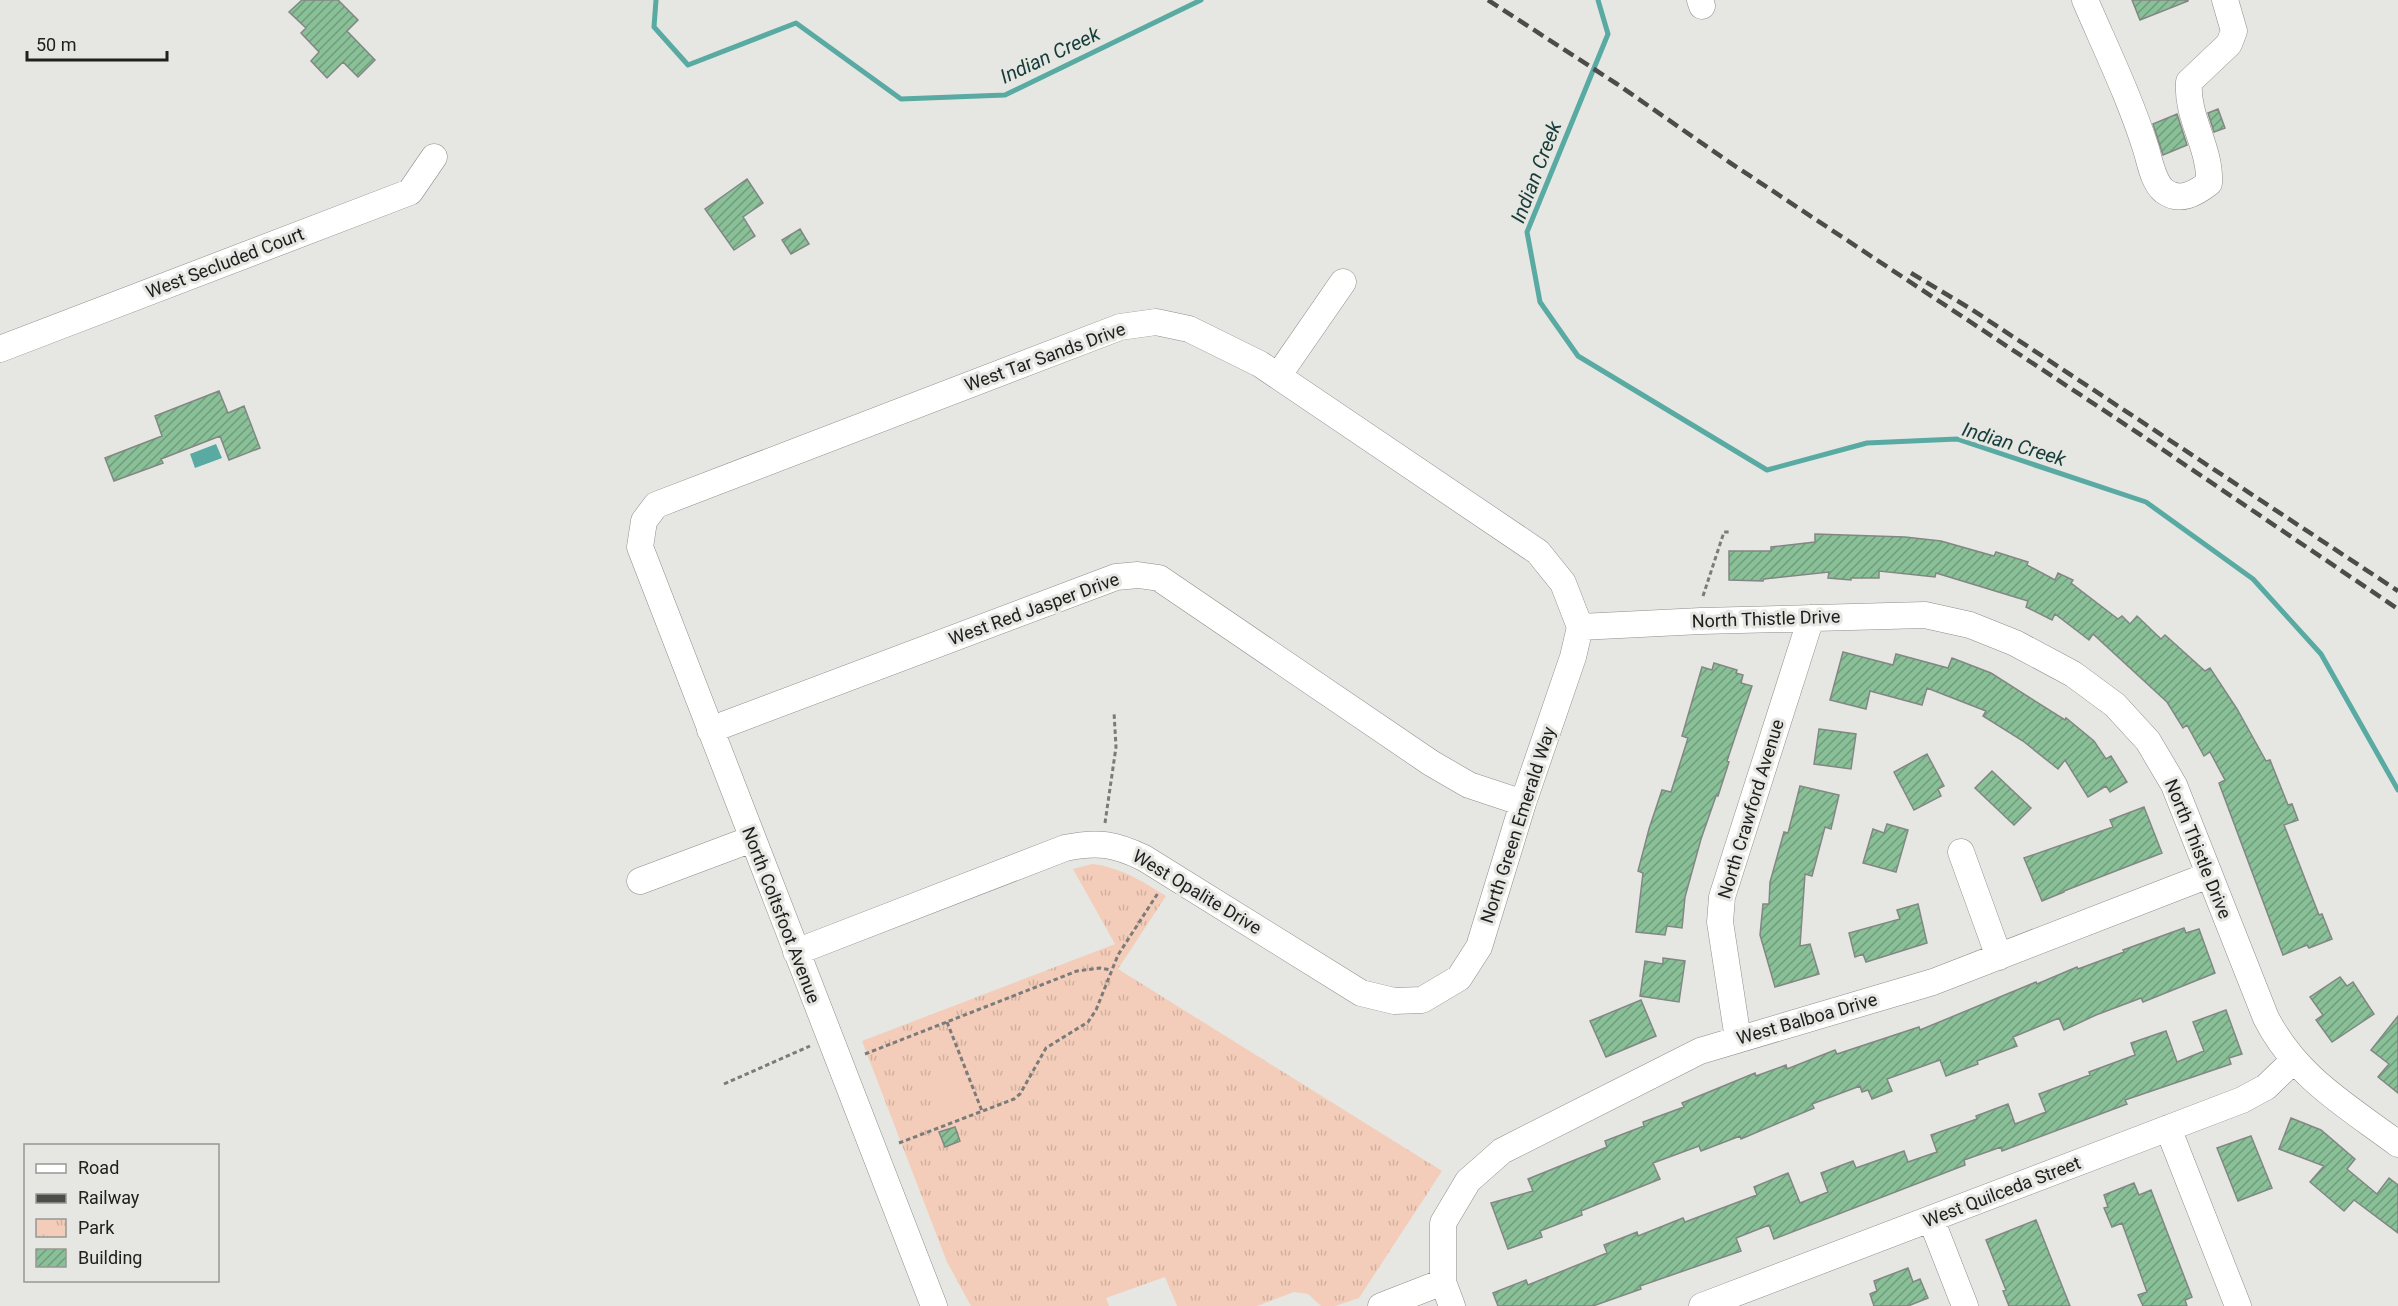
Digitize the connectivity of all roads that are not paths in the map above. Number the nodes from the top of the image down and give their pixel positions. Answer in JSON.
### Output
{"nodes":[{"id":1,"x":2085,"y":0,"type":"edge"},
{"id":2,"x":2225,"y":0,"type":"edge"},
{"id":3,"x":434,"y":157,"type":"dead end"},
{"id":4,"x":1342,"y":282,"type":"dead end"},
{"id":5,"x":0,"y":349,"type":"edge"},
{"id":6,"x":1278,"y":376,"type":"junction"},
{"id":7,"x":644,"y":521,"type":"joint"},
{"id":8,"x":1811,"y":618,"type":"junction"},
{"id":9,"x":1580,"y":627,"type":"junction"},
{"id":10,"x":710,"y":730,"type":"junction"},
{"id":11,"x":1523,"y":803,"type":"junction"},
{"id":12,"x":752,"y":838,"type":"junction"},
{"id":13,"x":1961,"y":852,"type":"dead end"},
{"id":14,"x":2209,"y":876,"type":"junction"},
{"id":15,"x":640,"y":881,"type":"dead end"},
{"id":16,"x":795,"y":952,"type":"junction"},
{"id":17,"x":1999,"y":957,"type":"junction"},
{"id":18,"x":1422,"y":1000,"type":"joint"},
{"id":19,"x":1738,"y":1039,"type":"junction"},
{"id":20,"x":2294,"y":1061,"type":"junction"},
{"id":21,"x":2168,"y":1128,"type":"junction"},
{"id":22,"x":2398,"y":1144,"type":"edge"},
{"id":23,"x":1931,"y":1219,"type":"junction"},
{"id":24,"x":1443,"y":1282,"type":"junction"},
{"id":25,"x":930,"y":1305,"type":"edge"},
{"id":26,"x":1381,"y":1306,"type":"edge"},
{"id":27,"x":1452,"y":1306,"type":"edge"},
{"id":28,"x":1704,"y":1306,"type":"edge"},
{"id":29,"x":1965,"y":1306,"type":"edge"},
{"id":30,"x":2238,"y":1306,"type":"edge"}],
"edges":[{"from":1,"to":2,"type":"street"},
{"from":3,"to":5,"type":"street","name":"West Secluded Court"},
{"from":4,"to":6,"type":"street"},
{"from":6,"to":7,"type":"street","name":"West Tar Sands Drive"},
{"from":6,"to":9,"type":"street","name":"West Tar Sands Drive"},
{"from":7,"to":10,"type":"street","name":"North Coltsfoot Avenue"},
{"from":8,"to":9,"type":"street","name":"North Thistle Drive"},
{"from":8,"to":14,"type":"street","name":"North Thistle Drive"},
{"from":8,"to":19,"type":"street","name":"North Crawford Avenue"},
{"from":9,"to":11,"type":"street","name":"North Green Emerald Way"},
{"from":10,"to":11,"type":"street","name":"West Red Jasper Drive"},
{"from":10,"to":12,"type":"street","name":"North Coltsfoot Avenue"},
{"from":11,"to":18,"type":"street","name":"North Green Emerald Way"},
{"from":12,"to":15,"type":"street"},
{"from":12,"to":16,"type":"street","name":"North Coltsfoot Avenue"},
{"from":13,"to":17,"type":"street"},
{"from":14,"to":17,"type":"street","name":"West Balboa Drive"},
{"from":14,"to":20,"type":"street","name":"North Thistle Drive"},
{"from":16,"to":18,"type":"street","name":"West Opalite Drive"},
{"from":16,"to":25,"type":"street","name":"North Coltsfoot Avenue"},
{"from":17,"to":19,"type":"street","name":"West Balboa Drive"},
{"from":19,"to":24,"type":"street","name":"West Balboa Drive"},
{"from":20,"to":21,"type":"street","name":"West Quilceda Street"},
{"from":20,"to":22,"type":"street","name":"North Thistle Drive"},
{"from":21,"to":23,"type":"street","name":"West Quilceda Street"},
{"from":21,"to":30,"type":"street"},
{"from":23,"to":28,"type":"street","name":"West Quilceda Street"},
{"from":23,"to":29,"type":"street"},
{"from":24,"to":26,"type":"street"},
{"from":24,"to":27,"type":"street"}]}
